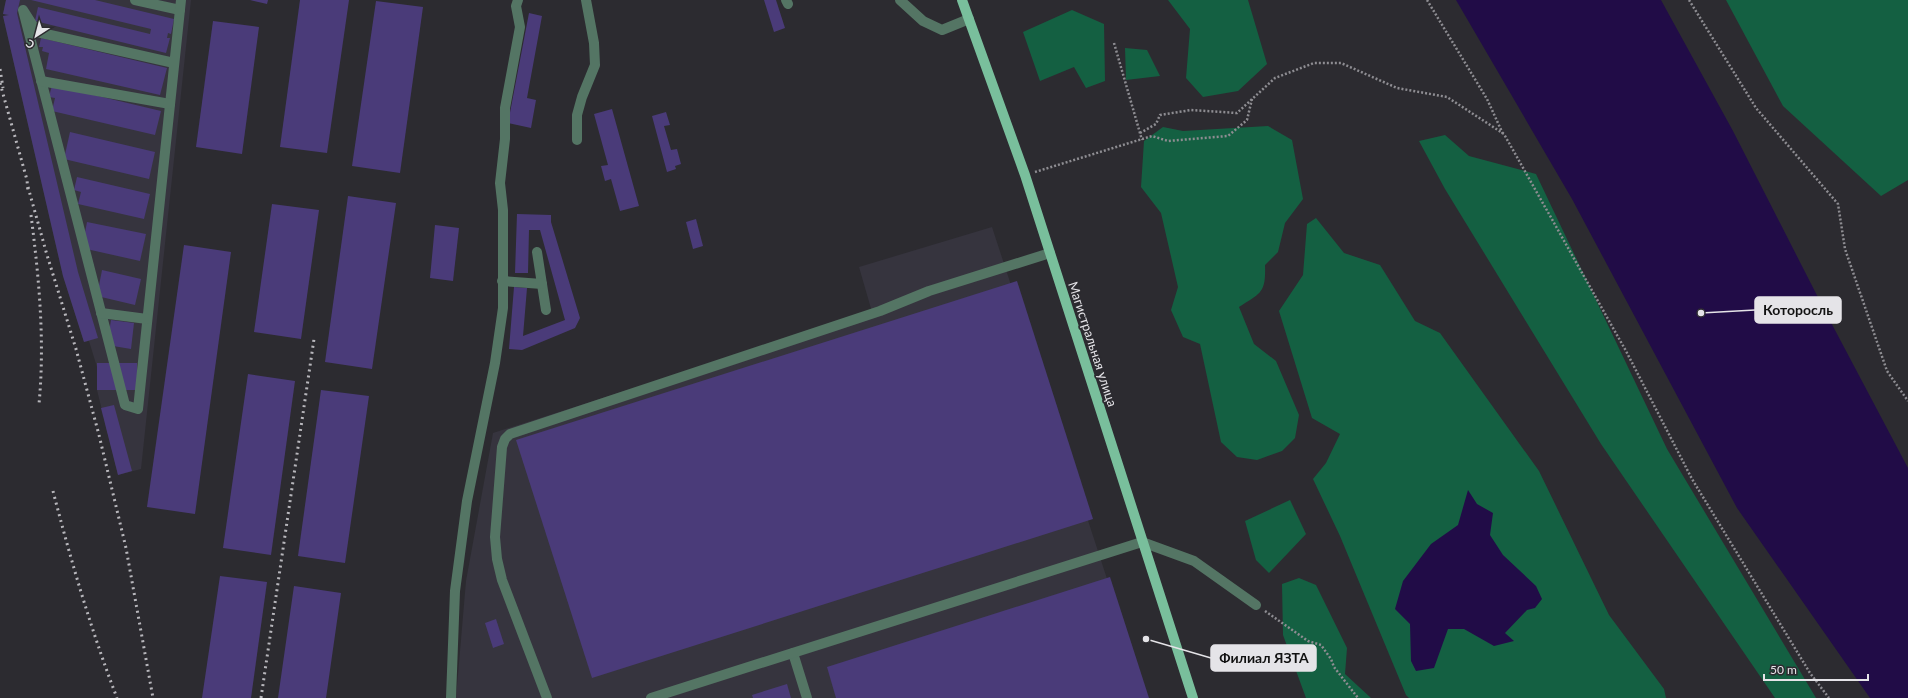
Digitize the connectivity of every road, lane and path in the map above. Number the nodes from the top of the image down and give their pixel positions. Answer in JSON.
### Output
{"nodes":[{"id":1,"x":135,"y":0,"type":"edge"},
{"id":2,"x":518,"y":0,"type":"edge"},
{"id":3,"x":586,"y":0,"type":"edge"},
{"id":4,"x":900,"y":0,"type":"edge"},
{"id":5,"x":962,"y":0,"type":"edge"},
{"id":6,"x":1427,"y":0,"type":"edge"},
{"id":7,"x":1689,"y":0,"type":"edge"},
{"id":8,"x":180,"y":5,"type":"edge"},
{"id":9,"x":969,"y":19,"type":"junction"},
{"id":10,"x":1114,"y":43,"type":"dead end"},
{"id":11,"x":174,"y":63,"type":"junction"},
{"id":12,"x":41,"y":81,"type":"junction"},
{"id":13,"x":1253,"y":99,"type":"junction"},
{"id":14,"x":170,"y":104,"type":"junction"},
{"id":15,"x":1140,"y":133,"type":"junction"},
{"id":16,"x":1504,"y":134,"type":"junction"},
{"id":17,"x":577,"y":140,"type":"dead end"},
{"id":18,"x":1142,"y":140,"type":"junction"},
{"id":19,"x":1025,"y":175,"type":"junction"},
{"id":20,"x":537,"y":252,"type":"dead end"},
{"id":21,"x":1050,"y":253,"type":"junction"},
{"id":22,"x":502,"y":281,"type":"junction"},
{"id":23,"x":542,"y":284,"type":"junction"},
{"id":24,"x":546,"y":310,"type":"dead end"},
{"id":25,"x":101,"y":313,"type":"junction"},
{"id":26,"x":147,"y":319,"type":"junction"},
{"id":27,"x":1908,"y":402,"type":"edge"},
{"id":28,"x":1142,"y":542,"type":"junction"},
{"id":29,"x":1256,"y":605,"type":"joint"},
{"id":30,"x":793,"y":653,"type":"junction"},
{"id":31,"x":451,"y":698,"type":"edge"},
{"id":32,"x":547,"y":698,"type":"edge"},
{"id":33,"x":651,"y":698,"type":"edge"},
{"id":34,"x":807,"y":698,"type":"edge"},
{"id":35,"x":1193,"y":698,"type":"edge"},
{"id":36,"x":1358,"y":698,"type":"edge"},
{"id":37,"x":1829,"y":698,"type":"edge"}],
"edges":[{"from":1,"to":8,"type":"lane"},
{"from":2,"to":22,"type":"lane"},
{"from":3,"to":17,"type":"lane"},
{"from":4,"to":9,"type":"lane"},
{"from":5,"to":9,"type":"main road","name":"Магистральная улица"},
{"from":6,"to":16,"type":"path"},
{"from":7,"to":27,"type":"path"},
{"from":8,"to":11,"type":"lane"},
{"from":9,"to":19,"type":"main road","name":"Магистральная улица"},
{"from":10,"to":15,"type":"path"},
{"from":11,"to":12,"type":"lane"},
{"from":11,"to":14,"type":"lane"},
{"from":12,"to":14,"type":"lane"},
{"from":12,"to":25,"type":"lane"},
{"from":13,"to":15,"type":"path"},
{"from":13,"to":16,"type":"path"},
{"from":13,"to":18,"type":"path"},
{"from":14,"to":26,"type":"lane"},
{"from":15,"to":18,"type":"path"},
{"from":16,"to":37,"type":"path"},
{"from":18,"to":19,"type":"path"},
{"from":19,"to":21,"type":"main road","name":"Магистральная улица"},
{"from":20,"to":23,"type":"lane"},
{"from":21,"to":28,"type":"main road","name":"Магистральная улица"},
{"from":21,"to":32,"type":"lane"},
{"from":22,"to":23,"type":"lane"},
{"from":22,"to":31,"type":"lane"},
{"from":23,"to":24,"type":"lane"},
{"from":25,"to":26,"type":"lane"},
{"from":25,"to":26,"type":"lane"},
{"from":28,"to":29,"type":"lane"},
{"from":28,"to":30,"type":"lane"},
{"from":28,"to":35,"type":"main road","name":"Магистральная улица"},
{"from":29,"to":36,"type":"path"},
{"from":30,"to":33,"type":"lane"},
{"from":30,"to":34,"type":"lane"}]}
